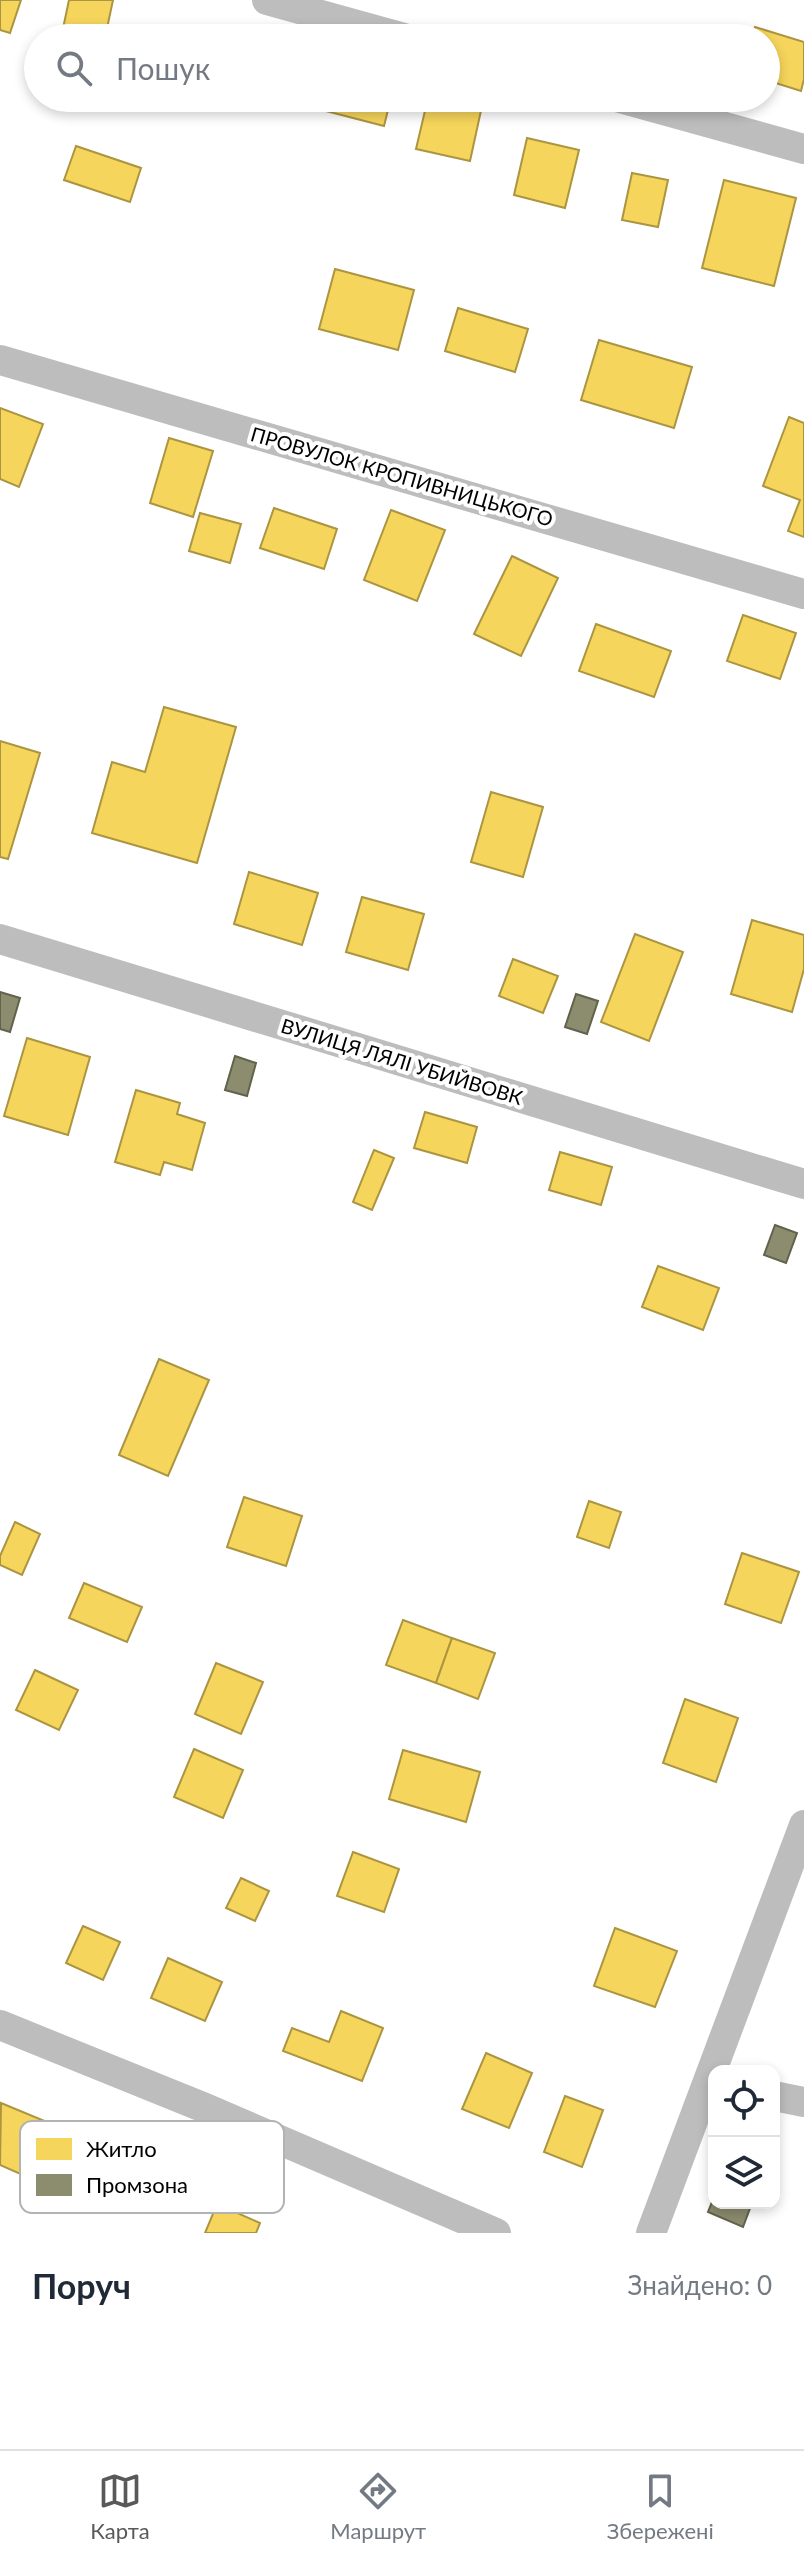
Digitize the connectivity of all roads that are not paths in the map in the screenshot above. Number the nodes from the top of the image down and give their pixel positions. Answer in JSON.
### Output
{"nodes":[{"id":1,"x":267,"y":0,"type":"edge"},
{"id":2,"x":354,"y":24,"type":"edge"},
{"id":3,"x":671,"y":112,"type":"edge"},
{"id":4,"x":804,"y":149,"type":"edge"},
{"id":5,"x":0,"y":360,"type":"edge"},
{"id":6,"x":804,"y":594,"type":"edge"},
{"id":7,"x":0,"y":939,"type":"edge"},
{"id":8,"x":804,"y":1184,"type":"edge"},
{"id":9,"x":804,"y":1825,"type":"edge"},
{"id":10,"x":0,"y":2025,"type":"edge"},
{"id":11,"x":717,"y":2065,"type":"edge"},
{"id":12,"x":708,"y":2088,"type":"edge"},
{"id":13,"x":780,"y":2097,"type":"edge"},
{"id":14,"x":804,"y":2102,"type":"edge"},
{"id":15,"x":235,"y":2121,"type":"edge"},
{"id":16,"x":284,"y":2142,"type":"edge"},
{"id":17,"x":496,"y":2233,"type":"edge"},
{"id":18,"x":651,"y":2233,"type":"edge"}],
"edges":[{"from":1,"to":2,"type":"street"},
{"from":3,"to":4,"type":"street"},
{"from":5,"to":6,"type":"street","name":"ПРОВУЛОК КРОПИВНИЦЬКОГО"},
{"from":7,"to":8,"type":"street","name":"ВУЛИЦЯ ЛЯЛІ УБИЙВОВК"},
{"from":9,"to":11,"type":"street"},
{"from":10,"to":15,"type":"street"},
{"from":12,"to":18,"type":"street"},
{"from":13,"to":14,"type":"street"},
{"from":16,"to":17,"type":"street"}]}
